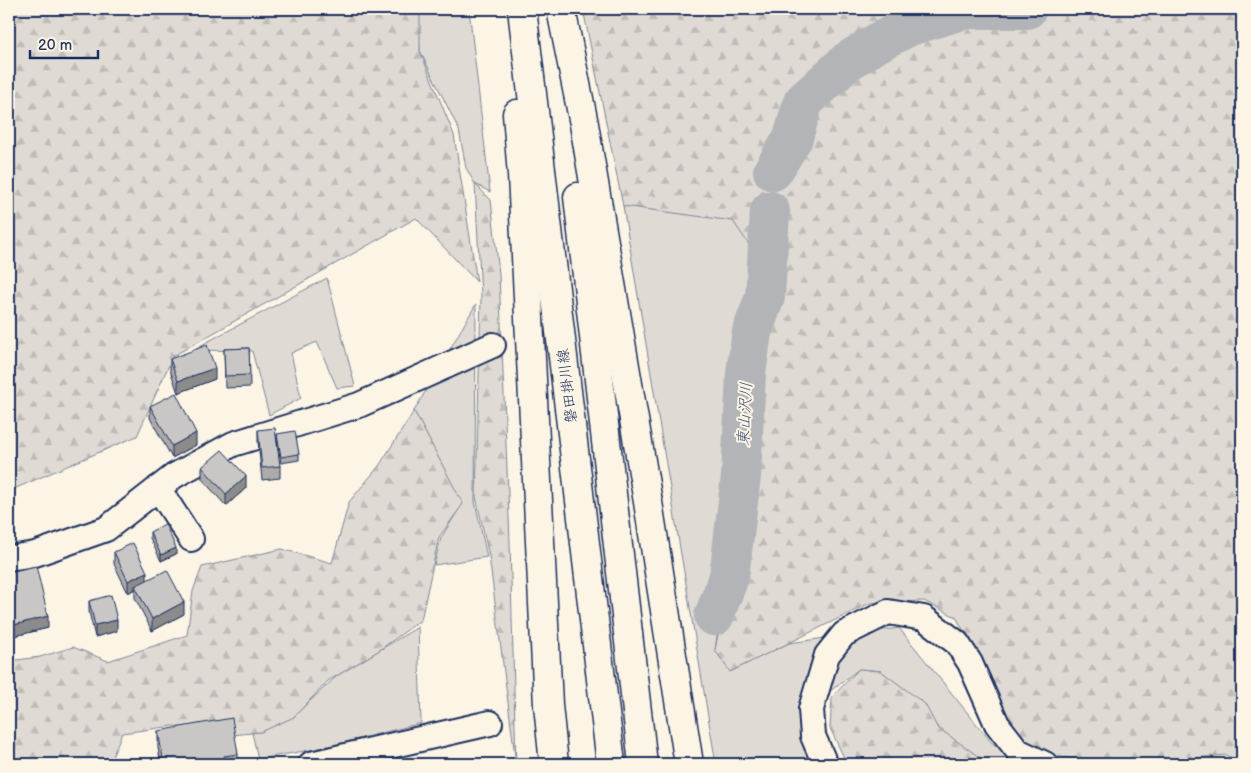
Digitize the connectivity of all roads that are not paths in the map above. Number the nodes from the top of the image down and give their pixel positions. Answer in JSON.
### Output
{"nodes":[{"id":1,"x":507,"y":9,"type":"edge"},
{"id":2,"x":522,"y":9,"type":"edge"},
{"id":3,"x":559,"y":9,"type":"edge"},
{"id":4,"x":493,"y":345,"type":"dead end"},
{"id":5,"x":158,"y":488,"type":"junction"},
{"id":6,"x":191,"y":539,"type":"dead end"},
{"id":7,"x":9,"y":558,"type":"edge"},
{"id":8,"x":490,"y":723,"type":"dead end"},
{"id":9,"x":311,"y":764,"type":"edge"},
{"id":10,"x":554,"y":764,"type":"edge"},
{"id":11,"x":611,"y":764,"type":"edge"},
{"id":12,"x":643,"y":764,"type":"edge"},
{"id":13,"x":689,"y":764,"type":"edge"},
{"id":14,"x":825,"y":764,"type":"edge"},
{"id":15,"x":1045,"y":764,"type":"edge"}],
"edges":[{"from":1,"to":10,"type":"main road"},
{"from":2,"to":11,"type":"main road","name":"磐田掛川線"},
{"from":3,"to":12,"type":"main road"},
{"from":3,"to":13,"type":"main road"},
{"from":4,"to":5,"type":"street"},
{"from":5,"to":6,"type":"street"},
{"from":5,"to":7,"type":"street"},
{"from":8,"to":9,"type":"street"},
{"from":14,"to":15,"type":"street"}]}
